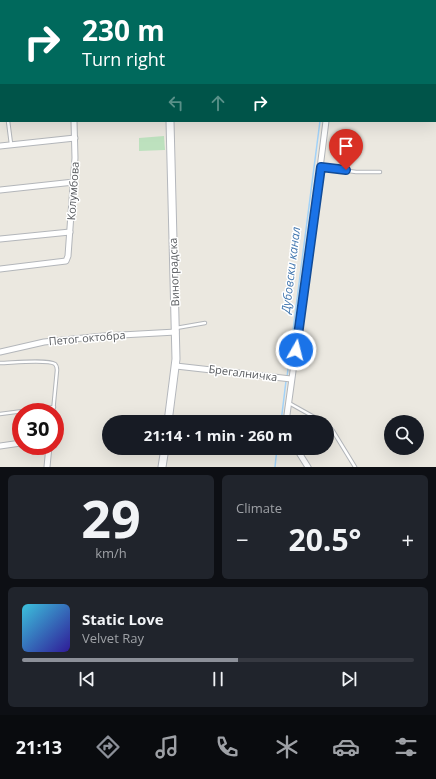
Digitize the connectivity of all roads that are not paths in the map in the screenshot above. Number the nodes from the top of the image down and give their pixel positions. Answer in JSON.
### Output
{"nodes":[{"id":1,"x":8,"y":122,"type":"edge"},
{"id":2,"x":74,"y":122,"type":"edge"},
{"id":3,"x":170,"y":122,"type":"edge"},
{"id":4,"x":326,"y":122,"type":"edge"},
{"id":5,"x":75,"y":138,"type":"junction"},
{"id":6,"x":11,"y":144,"type":"junction"},
{"id":7,"x":0,"y":146,"type":"edge"},
{"id":8,"x":321,"y":167,"type":"junction"},
{"id":9,"x":380,"y":172,"type":"dead end"},
{"id":10,"x":74,"y":182,"type":"junction"},
{"id":11,"x":0,"y":190,"type":"edge"},
{"id":12,"x":70,"y":232,"type":"junction"},
{"id":13,"x":0,"y":239,"type":"edge"},
{"id":14,"x":0,"y":269,"type":"edge"},
{"id":15,"x":205,"y":323,"type":"dead end"},
{"id":16,"x":176,"y":330,"type":"junction"},
{"id":17,"x":0,"y":352,"type":"edge"},
{"id":18,"x":0,"y":363,"type":"edge"},
{"id":19,"x":176,"y":366,"type":"junction"},
{"id":20,"x":290,"y":378,"type":"junction"},
{"id":21,"x":54,"y":403,"type":"edge"},
{"id":22,"x":288,"y":403,"type":"junction"},
{"id":23,"x":12,"y":412,"type":"edge"},
{"id":24,"x":0,"y":414,"type":"edge"},
{"id":25,"x":169,"y":415,"type":"edge"},
{"id":26,"x":287,"y":415,"type":"edge"},
{"id":27,"x":310,"y":415,"type":"edge"},
{"id":28,"x":334,"y":433,"type":"edge"},
{"id":29,"x":12,"y":444,"type":"edge"},
{"id":30,"x":0,"y":446,"type":"edge"},
{"id":31,"x":48,"y":455,"type":"edge"},
{"id":32,"x":164,"y":455,"type":"edge"},
{"id":33,"x":300,"y":455,"type":"edge"},
{"id":34,"x":47,"y":467,"type":"edge"},
{"id":35,"x":162,"y":467,"type":"edge"},
{"id":36,"x":308,"y":467,"type":"edge"},
{"id":37,"x":355,"y":467,"type":"edge"}],
"edges":[{"from":1,"to":6,"type":"lane"},
{"from":2,"to":5,"type":"street","name":"Колумбова"},
{"from":3,"to":16,"type":"street","name":"Виноградска"},
{"from":4,"to":8,"type":"street"},
{"from":5,"to":6,"type":"street"},
{"from":5,"to":10,"type":"street","name":"Колумбова"},
{"from":6,"to":7,"type":"street"},
{"from":8,"to":9,"type":"lane"},
{"from":8,"to":20,"type":"street"},
{"from":10,"to":11,"type":"street"},
{"from":10,"to":12,"type":"street","name":"Колумбова"},
{"from":12,"to":13,"type":"street"},
{"from":12,"to":14,"type":"street","name":"Колумбова"},
{"from":15,"to":16,"type":"lane"},
{"from":16,"to":17,"type":"street","name":"Петог октобра"},
{"from":16,"to":19,"type":"street","name":"Виноградска"},
{"from":18,"to":21,"type":"lane"},
{"from":19,"to":20,"type":"street","name":"Брегалничка"},
{"from":19,"to":25,"type":"street","name":"Виноградска"},
{"from":20,"to":22,"type":"street","name":"Брегалничка"},
{"from":22,"to":26,"type":"street","name":"Брегалничка"},
{"from":22,"to":27,"type":"lane"},
{"from":23,"to":24,"type":"lane"},
{"from":28,"to":37,"type":"lane"},
{"from":29,"to":30,"type":"street"},
{"from":31,"to":34,"type":"street"},
{"from":32,"to":35,"type":"street"},
{"from":33,"to":36,"type":"street"}]}
